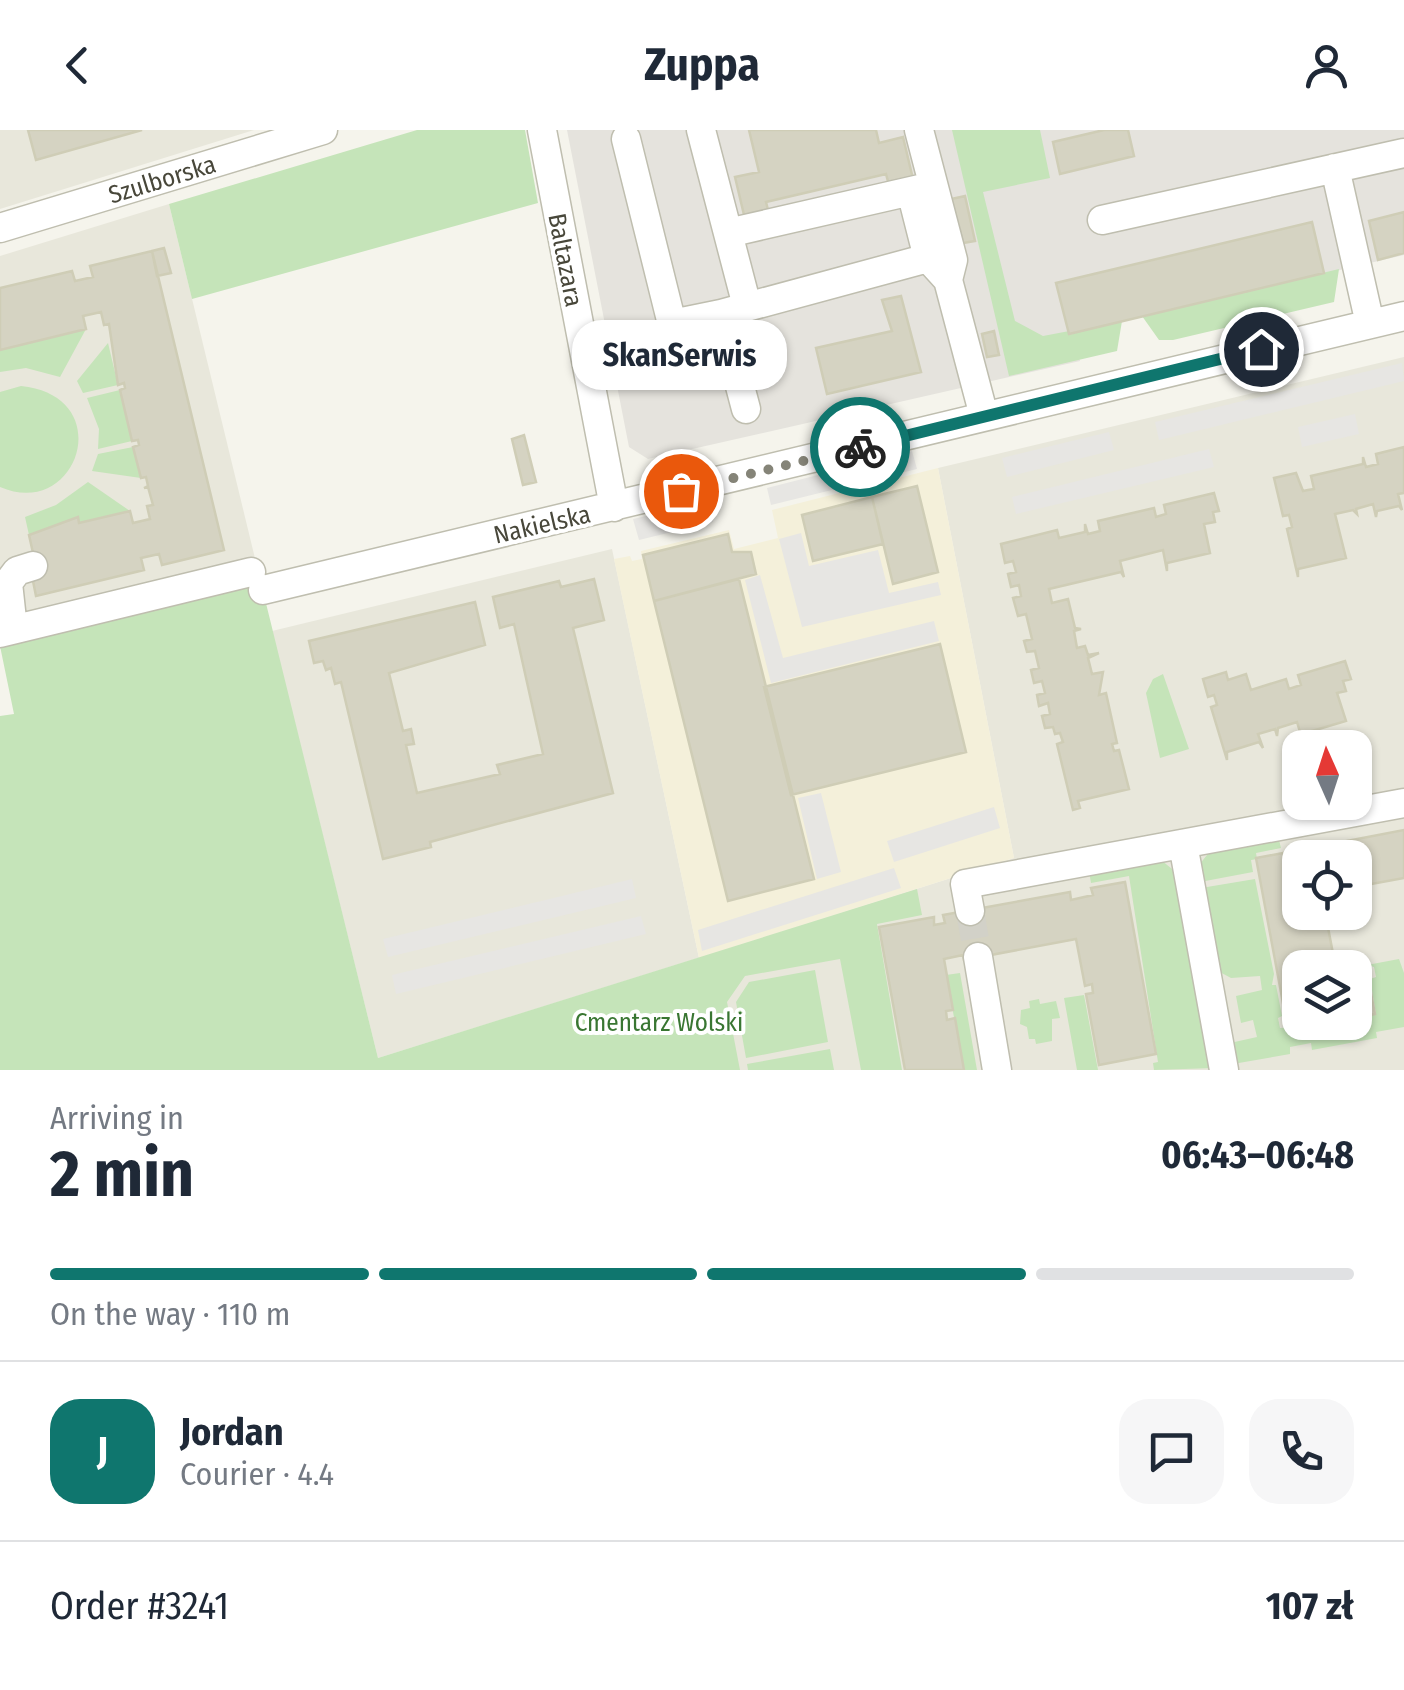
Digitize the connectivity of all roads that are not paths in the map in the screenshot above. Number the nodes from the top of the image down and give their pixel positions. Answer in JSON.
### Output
{"nodes":[{"id":1,"x":324,"y":130,"type":"edge"},
{"id":2,"x":542,"y":130,"type":"edge"},
{"id":3,"x":700,"y":130,"type":"edge"},
{"id":4,"x":919,"y":130,"type":"edge"},
{"id":5,"x":626,"y":139,"type":"dead end"},
{"id":6,"x":1404,"y":153,"type":"edge"},
{"id":7,"x":1336,"y":168,"type":"junction"},
{"id":8,"x":922,"y":188,"type":"junction"},
{"id":9,"x":1102,"y":220,"type":"dead end"},
{"id":10,"x":0,"y":228,"type":"edge"},
{"id":11,"x":728,"y":232,"type":"junction"},
{"id":12,"x":928,"y":258,"type":"junction"},
{"id":13,"x":948,"y":280,"type":"junction"},
{"id":14,"x":734,"y":310,"type":"junction"},
{"id":15,"x":1404,"y":316,"type":"edge"},
{"id":16,"x":1370,"y":324,"type":"junction"},
{"id":17,"x":746,"y":409,"type":"dead end"},
{"id":18,"x":984,"y":416,"type":"junction"},
{"id":19,"x":614,"y":507,"type":"junction"},
{"id":20,"x":33,"y":566,"type":"dead end"},
{"id":21,"x":6,"y":631,"type":"edge"},
{"id":22,"x":1404,"y":803,"type":"edge"},
{"id":23,"x":1183,"y":844,"type":"junction"},
{"id":24,"x":970,"y":911,"type":"tunnel mouth"},
{"id":25,"x":978,"y":957,"type":"tunnel mouth"},
{"id":26,"x":997,"y":1070,"type":"edge"},
{"id":27,"x":1224,"y":1070,"type":"edge"}],
"edges":[{"from":1,"to":10,"type":"street","name":"Szulborska"},
{"from":2,"to":19,"type":"street","name":"Baltazara"},
{"from":3,"to":11,"type":"street"},
{"from":4,"to":8,"type":"street"},
{"from":5,"to":14,"type":"street"},
{"from":6,"to":7,"type":"street"},
{"from":7,"to":9,"type":"street"},
{"from":7,"to":16,"type":"street"},
{"from":8,"to":11,"type":"street"},
{"from":8,"to":12,"type":"street"},
{"from":8,"to":13,"type":"street"},
{"from":11,"to":14,"type":"street"},
{"from":12,"to":13,"type":"street"},
{"from":12,"to":14,"type":"street"},
{"from":13,"to":18,"type":"street"},
{"from":14,"to":17,"type":"street"},
{"from":15,"to":16,"type":"street","name":"Nakielska"},
{"from":16,"to":18,"type":"street","name":"Nakielska"},
{"from":18,"to":19,"type":"street","name":"Nakielska"},
{"from":19,"to":21,"type":"street","name":"Nakielska"},
{"from":20,"to":21,"type":"street"},
{"from":22,"to":23,"type":"street"},
{"from":23,"to":24,"type":"street"},
{"from":23,"to":27,"type":"street"},
{"from":25,"to":26,"type":"street"}]}
